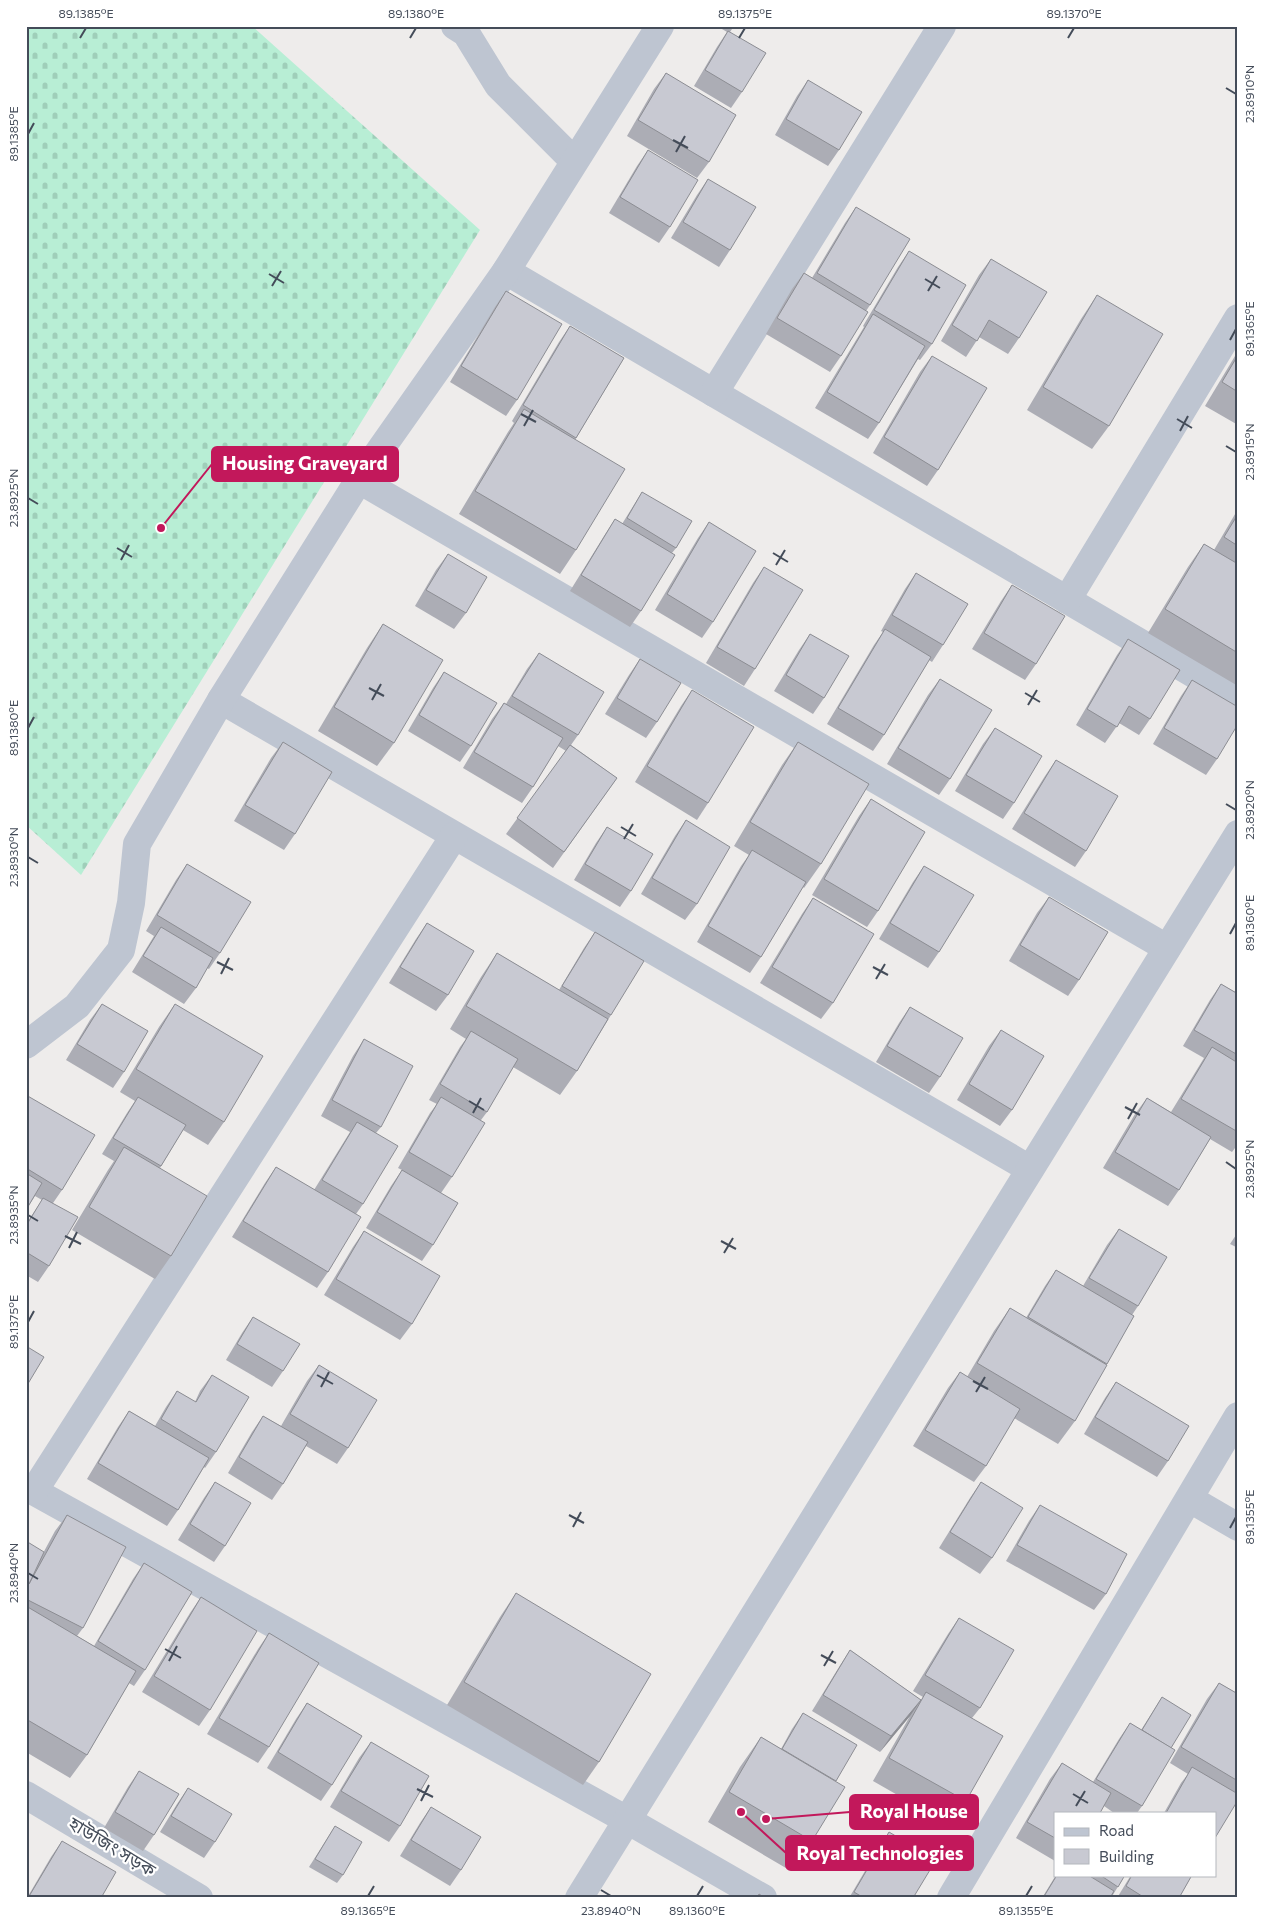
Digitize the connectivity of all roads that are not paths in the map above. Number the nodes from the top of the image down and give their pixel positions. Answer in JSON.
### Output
{"nodes":[{"id":1,"x":455,"y":26,"type":"edge"},
{"id":2,"x":660,"y":26,"type":"edge"},
{"id":3,"x":942,"y":26,"type":"edge"},
{"id":4,"x":574,"y":161,"type":"junction"},
{"id":5,"x":506,"y":271,"type":"junction"},
{"id":6,"x":1238,"y":318,"type":"edge"},
{"id":7,"x":714,"y":393,"type":"junction"},
{"id":8,"x":359,"y":480,"type":"junction"},
{"id":9,"x":1067,"y":600,"type":"junction"},
{"id":10,"x":221,"y":700,"type":"junction"},
{"id":11,"x":1238,"y":700,"type":"edge"},
{"id":12,"x":1238,"y":834,"type":"edge"},
{"id":13,"x":454,"y":836,"type":"junction"},
{"id":14,"x":1167,"y":948,"type":"junction"},
{"id":15,"x":26,"y":1046,"type":"edge"},
{"id":16,"x":1030,"y":1169,"type":"junction"},
{"id":17,"x":1238,"y":1416,"type":"edge"},
{"id":18,"x":30,"y":1489,"type":"edge"},
{"id":19,"x":1190,"y":1498,"type":"junction"},
{"id":20,"x":1238,"y":1527,"type":"edge"},
{"id":21,"x":26,"y":1795,"type":"edge"},
{"id":22,"x":627,"y":1820,"type":"junction"},
{"id":23,"x":198,"y":1898,"type":"edge"},
{"id":24,"x":579,"y":1898,"type":"edge"},
{"id":25,"x":763,"y":1898,"type":"edge"},
{"id":26,"x":951,"y":1898,"type":"edge"}],
"edges":[{"from":1,"to":4,"type":"street"},
{"from":2,"to":4,"type":"street"},
{"from":3,"to":7,"type":"street"},
{"from":4,"to":5,"type":"street"},
{"from":5,"to":7,"type":"street"},
{"from":5,"to":8,"type":"street"},
{"from":6,"to":9,"type":"street"},
{"from":7,"to":9,"type":"street"},
{"from":8,"to":10,"type":"street"},
{"from":8,"to":14,"type":"street"},
{"from":9,"to":11,"type":"street"},
{"from":10,"to":13,"type":"street"},
{"from":10,"to":15,"type":"street"},
{"from":12,"to":14,"type":"street"},
{"from":13,"to":16,"type":"street"},
{"from":13,"to":18,"type":"street"},
{"from":14,"to":16,"type":"street"},
{"from":16,"to":22,"type":"street"},
{"from":17,"to":19,"type":"street"},
{"from":18,"to":22,"type":"street"},
{"from":19,"to":20,"type":"street"},
{"from":19,"to":26,"type":"street"},
{"from":21,"to":23,"type":"street","name":"হাউজিং সড়ক"},
{"from":22,"to":24,"type":"street"},
{"from":22,"to":25,"type":"street"}]}
